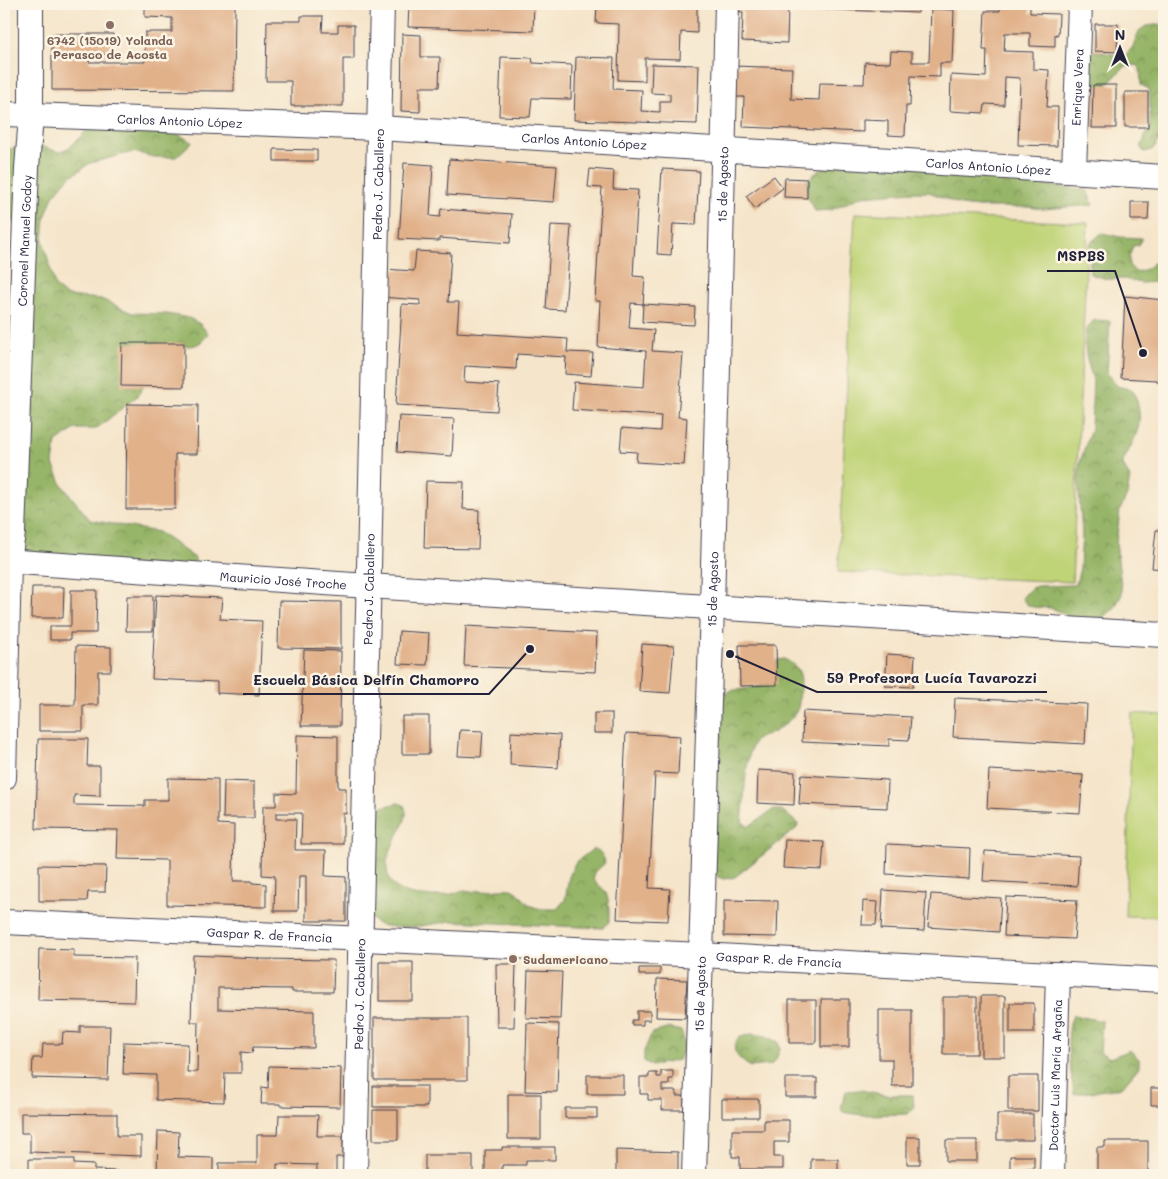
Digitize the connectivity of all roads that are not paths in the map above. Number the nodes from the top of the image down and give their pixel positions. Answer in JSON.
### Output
{"nodes":[{"id":1,"x":31,"y":4,"type":"edge"},
{"id":2,"x":382,"y":4,"type":"edge"},
{"id":3,"x":727,"y":4,"type":"edge"},
{"id":4,"x":1080,"y":4,"type":"edge"},
{"id":5,"x":4,"y":114,"type":"edge"},
{"id":6,"x":31,"y":116,"type":"junction"},
{"id":7,"x":378,"y":128,"type":"junction"},
{"id":8,"x":724,"y":150,"type":"junction"},
{"id":9,"x":1074,"y":171,"type":"junction"},
{"id":10,"x":1164,"y":177,"type":"edge"},
{"id":11,"x":6,"y":561,"type":"edge"},
{"id":12,"x":368,"y":586,"type":"junction"},
{"id":13,"x":712,"y":607,"type":"junction"},
{"id":14,"x":1164,"y":636,"type":"edge"},
{"id":15,"x":4,"y":778,"type":"edge"},
{"id":16,"x":4,"y":922,"type":"edge"},
{"id":17,"x":360,"y":939,"type":"junction"},
{"id":18,"x":701,"y":955,"type":"junction"},
{"id":19,"x":1058,"y":974,"type":"junction"},
{"id":20,"x":1164,"y":980,"type":"edge"},
{"id":21,"x":355,"y":1175,"type":"edge"},
{"id":22,"x":694,"y":1175,"type":"edge"},
{"id":23,"x":1052,"y":1175,"type":"edge"}],
"edges":[{"from":1,"to":6,"type":"street","name":"Coronel Manuel Godoy"},
{"from":2,"to":7,"type":"street","name":"Pedro J. Caballero"},
{"from":3,"to":8,"type":"street","name":"15 de Agosto"},
{"from":4,"to":9,"type":"street","name":"Enrique Vera"},
{"from":5,"to":6,"type":"street","name":"Carlos Antonio López"},
{"from":6,"to":7,"type":"street","name":"Carlos Antonio López"},
{"from":6,"to":11,"type":"street","name":"Coronel Manuel Godoy"},
{"from":7,"to":8,"type":"street","name":"Carlos Antonio López"},
{"from":7,"to":12,"type":"street","name":"Pedro J. Caballero"},
{"from":8,"to":9,"type":"street","name":"Carlos Antonio López"},
{"from":8,"to":13,"type":"street","name":"15 de Agosto"},
{"from":9,"to":10,"type":"street","name":"Carlos Antonio López"},
{"from":11,"to":12,"type":"street","name":"Mauricio José Troche"},
{"from":11,"to":15,"type":"street","name":"Coronel Manuel Godoy"},
{"from":12,"to":13,"type":"street","name":"Mauricio José Troche"},
{"from":12,"to":17,"type":"street","name":"Pedro J. Caballero"},
{"from":13,"to":14,"type":"street","name":"Mauricio José Troche"},
{"from":13,"to":18,"type":"street","name":"15 de Agosto"},
{"from":16,"to":17,"type":"street","name":"Gaspar R. de Francia"},
{"from":17,"to":18,"type":"street","name":"Gaspar R. de Francia"},
{"from":17,"to":21,"type":"street","name":"Pedro J. Caballero"},
{"from":18,"to":19,"type":"street","name":"Gaspar R. de Francia"},
{"from":18,"to":22,"type":"street","name":"15 de Agosto"},
{"from":19,"to":20,"type":"street","name":"Gaspar R. de Francia"},
{"from":19,"to":23,"type":"street","name":"Doctor Luis María Argaña"}]}
